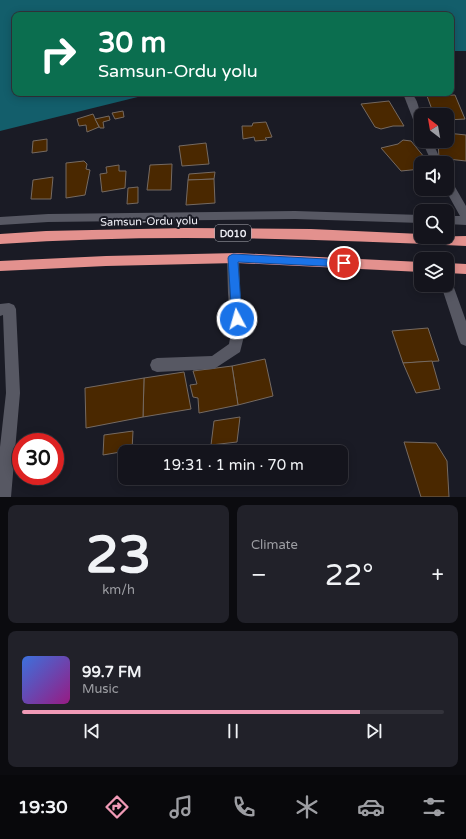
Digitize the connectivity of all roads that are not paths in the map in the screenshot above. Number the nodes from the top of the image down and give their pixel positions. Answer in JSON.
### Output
{"nodes":[{"id":1,"x":409,"y":96,"type":"dead end"},
{"id":2,"x":414,"y":109,"type":"edge"},
{"id":3,"x":454,"y":195,"type":"edge"},
{"id":4,"x":466,"y":216,"type":"edge"},
{"id":5,"x":414,"y":219,"type":"edge"},
{"id":6,"x":454,"y":220,"type":"edge"},
{"id":7,"x":0,"y":221,"type":"edge"},
{"id":8,"x":466,"y":221,"type":"edge"},
{"id":9,"x":0,"y":239,"type":"edge"},
{"id":10,"x":466,"y":241,"type":"edge"},
{"id":11,"x":233,"y":258,"type":"junction"},
{"id":12,"x":0,"y":266,"type":"edge"},
{"id":13,"x":414,"y":267,"type":"edge"},
{"id":14,"x":454,"y":268,"type":"edge"},
{"id":15,"x":466,"y":269,"type":"edge"},
{"id":16,"x":449,"y":292,"type":"edge"},
{"id":17,"x":0,"y":310,"type":"edge"},
{"id":18,"x":466,"y":340,"type":"edge"},
{"id":19,"x":157,"y":366,"type":"dead end"},
{"id":20,"x":2,"y":497,"type":"edge"}],
"edges":[{"from":1,"to":2,"type":"street"},
{"from":3,"to":4,"type":"street"},
{"from":5,"to":7,"type":"street"},
{"from":6,"to":8,"type":"street"},
{"from":9,"to":10,"type":"highway","name":"Samsun-Ordu yolu","number":"D010"},
{"from":11,"to":12,"type":"highway"},
{"from":11,"to":13,"type":"highway"},
{"from":11,"to":19,"type":"street"},
{"from":14,"to":15,"type":"highway"},
{"from":16,"to":18,"type":"street"},
{"from":17,"to":20,"type":"street"}]}
